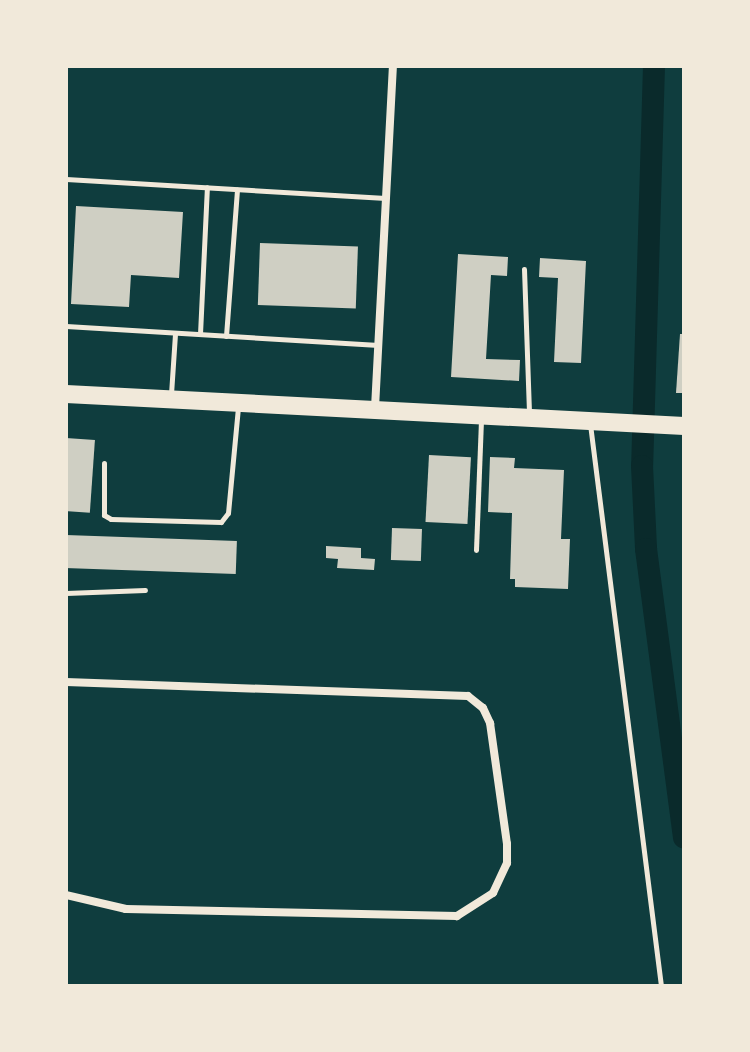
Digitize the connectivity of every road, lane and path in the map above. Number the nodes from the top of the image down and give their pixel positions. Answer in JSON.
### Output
{"nodes":[{"id":1,"x":393,"y":66,"type":"edge"},
{"id":2,"x":66,"y":179,"type":"edge"},
{"id":3,"x":207,"y":187,"type":"junction"},
{"id":4,"x":237,"y":189,"type":"junction"},
{"id":5,"x":386,"y":198,"type":"junction"},
{"id":6,"x":524,"y":269,"type":"dead end"},
{"id":7,"x":66,"y":326,"type":"edge"},
{"id":8,"x":175,"y":333,"type":"junction"},
{"id":9,"x":200,"y":334,"type":"junction"},
{"id":10,"x":226,"y":336,"type":"junction"},
{"id":11,"x":379,"y":345,"type":"junction"},
{"id":12,"x":66,"y":394,"type":"edge"},
{"id":13,"x":171,"y":399,"type":"junction"},
{"id":14,"x":238,"y":402,"type":"junction"},
{"id":15,"x":375,"y":408,"type":"junction"},
{"id":16,"x":481,"y":414,"type":"junction"},
{"id":17,"x":529,"y":416,"type":"junction"},
{"id":18,"x":590,"y":419,"type":"junction"},
{"id":19,"x":684,"y":426,"type":"edge"},
{"id":20,"x":104,"y":463,"type":"dead end"},
{"id":21,"x":476,"y":550,"type":"dead end"},
{"id":22,"x":145,"y":590,"type":"dead end"},
{"id":23,"x":66,"y":593,"type":"edge"},
{"id":24,"x":66,"y":682,"type":"edge"},
{"id":25,"x":66,"y":895,"type":"edge"},
{"id":26,"x":661,"y":986,"type":"edge"}],
"edges":[{"from":1,"to":5,"type":"street"},
{"from":2,"to":3,"type":"lane"},
{"from":3,"to":4,"type":"lane"},
{"from":3,"to":9,"type":"lane"},
{"from":4,"to":5,"type":"lane"},
{"from":4,"to":10,"type":"lane"},
{"from":5,"to":11,"type":"street"},
{"from":6,"to":17,"type":"lane"},
{"from":7,"to":8,"type":"lane"},
{"from":8,"to":9,"type":"lane"},
{"from":8,"to":13,"type":"lane"},
{"from":9,"to":10,"type":"lane"},
{"from":10,"to":11,"type":"lane"},
{"from":11,"to":15,"type":"street"},
{"from":12,"to":13,"type":"main road"},
{"from":13,"to":14,"type":"main road"},
{"from":14,"to":15,"type":"main road"},
{"from":14,"to":20,"type":"lane"},
{"from":15,"to":16,"type":"main road"},
{"from":16,"to":17,"type":"main road"},
{"from":16,"to":21,"type":"lane"},
{"from":17,"to":18,"type":"main road"},
{"from":18,"to":19,"type":"main road"},
{"from":18,"to":26,"type":"lane"},
{"from":22,"to":23,"type":"lane"},
{"from":24,"to":25,"type":"street"}]}
